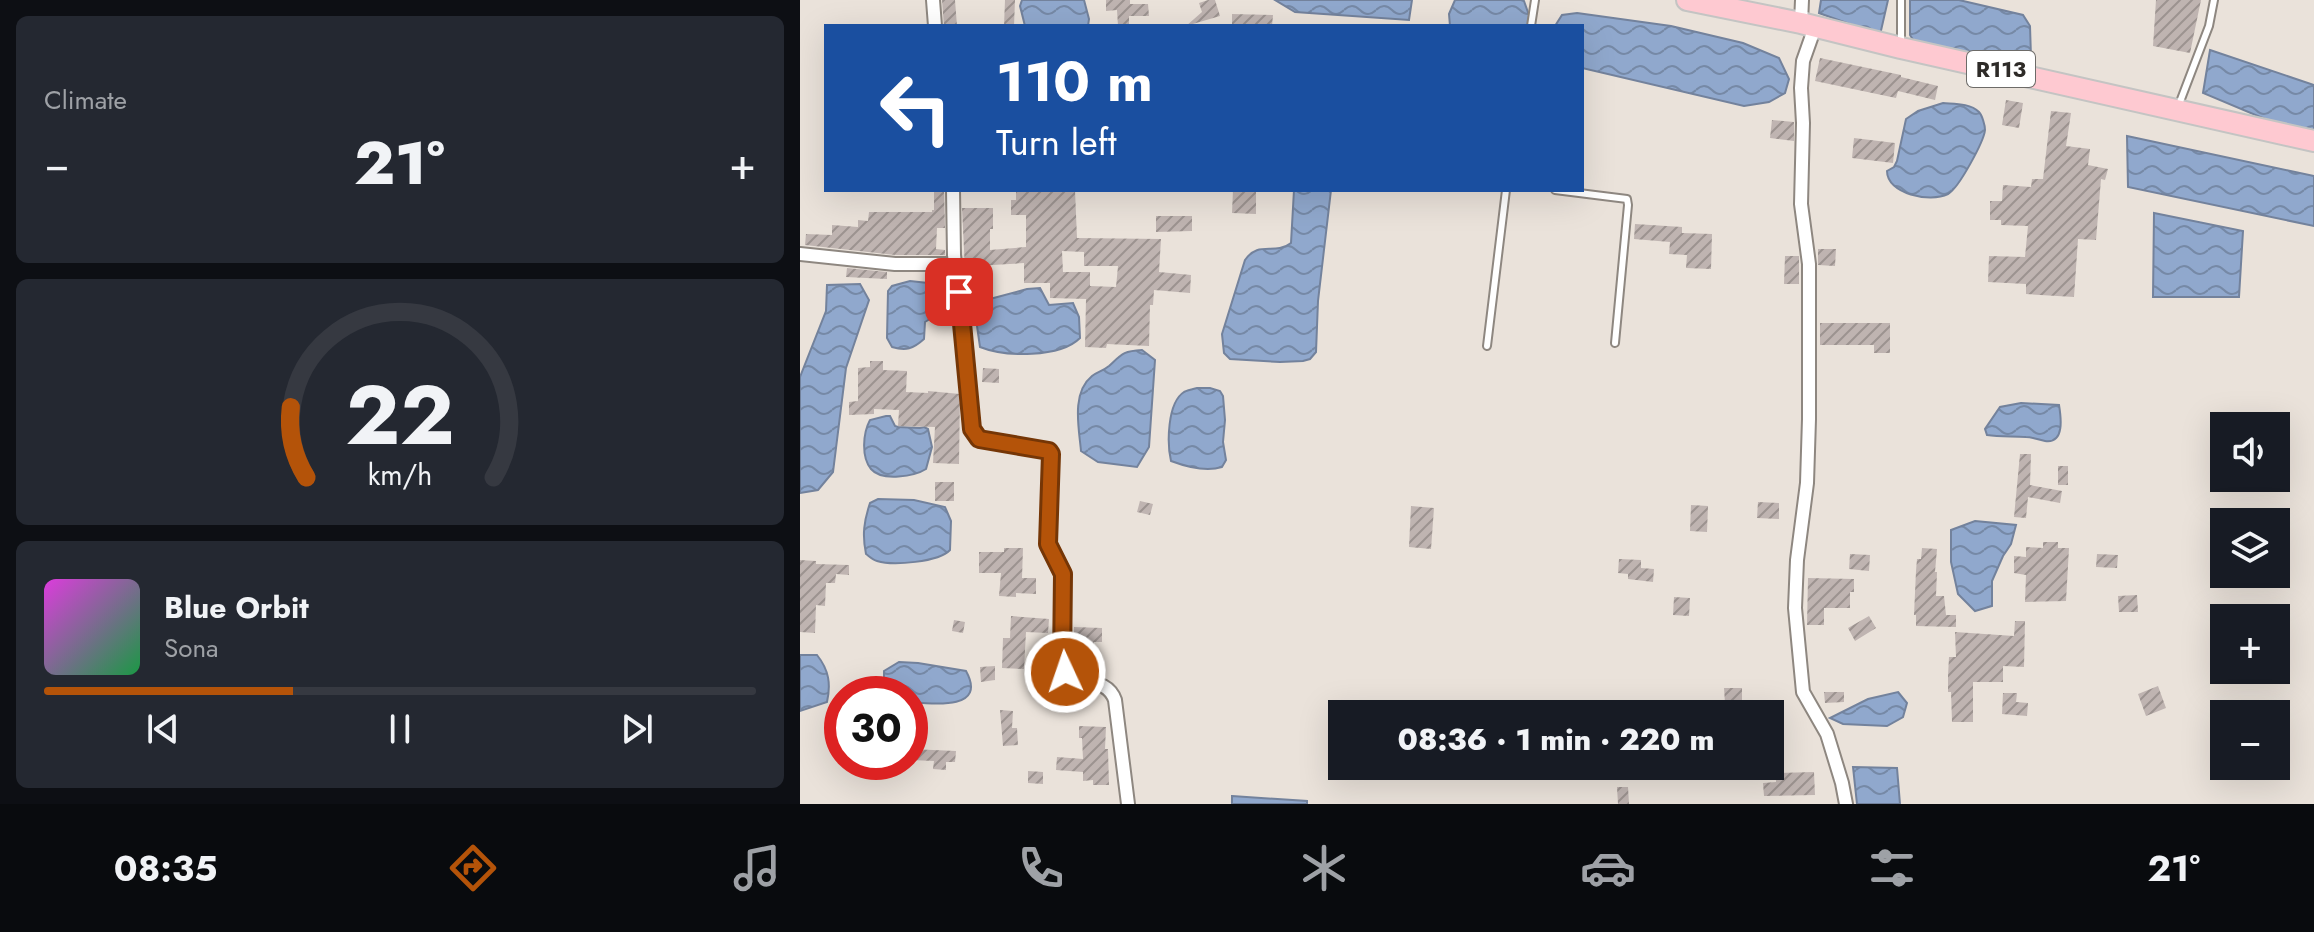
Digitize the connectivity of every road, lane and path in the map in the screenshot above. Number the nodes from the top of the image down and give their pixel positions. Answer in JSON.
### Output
{"nodes":[{"id":1,"x":933,"y":0,"type":"edge"},
{"id":2,"x":1535,"y":0,"type":"edge"},
{"id":3,"x":1687,"y":0,"type":"edge"},
{"id":4,"x":1802,"y":0,"type":"edge"},
{"id":5,"x":1901,"y":0,"type":"edge"},
{"id":6,"x":2214,"y":0,"type":"edge"},
{"id":7,"x":935,"y":24,"type":"edge"},
{"id":8,"x":1531,"y":24,"type":"edge"},
{"id":9,"x":1808,"y":25,"type":"junction"},
{"id":10,"x":1901,"y":48,"type":"junction"},
{"id":11,"x":2177,"y":110,"type":"junction"},
{"id":12,"x":2314,"y":141,"type":"edge"},
{"id":13,"x":953,"y":192,"type":"edge"},
{"id":14,"x":1506,"y":192,"type":"edge"},
{"id":15,"x":1571,"y":192,"type":"edge"},
{"id":16,"x":800,"y":254,"type":"edge"},
{"id":17,"x":955,"y":264,"type":"junction"},
{"id":18,"x":1615,"y":343,"type":"dead end"},
{"id":19,"x":1487,"y":346,"type":"dead end"},
{"id":20,"x":1128,"y":804,"type":"edge"},
{"id":21,"x":1846,"y":804,"type":"edge"}],
"edges":[{"from":1,"to":7,"type":"street"},
{"from":2,"to":8,"type":"lane"},
{"from":3,"to":9,"type":"main road","number":"R113"},
{"from":4,"to":9,"type":"street"},
{"from":5,"to":10,"type":"lane"},
{"from":6,"to":11,"type":"lane"},
{"from":9,"to":10,"type":"main road","number":"R113"},
{"from":9,"to":21,"type":"street"},
{"from":10,"to":11,"type":"main road","number":"R113"},
{"from":11,"to":12,"type":"main road","number":"R113"},
{"from":13,"to":17,"type":"street"},
{"from":14,"to":19,"type":"lane"},
{"from":15,"to":18,"type":"lane"},
{"from":16,"to":17,"type":"street"},
{"from":17,"to":20,"type":"street"}]}
